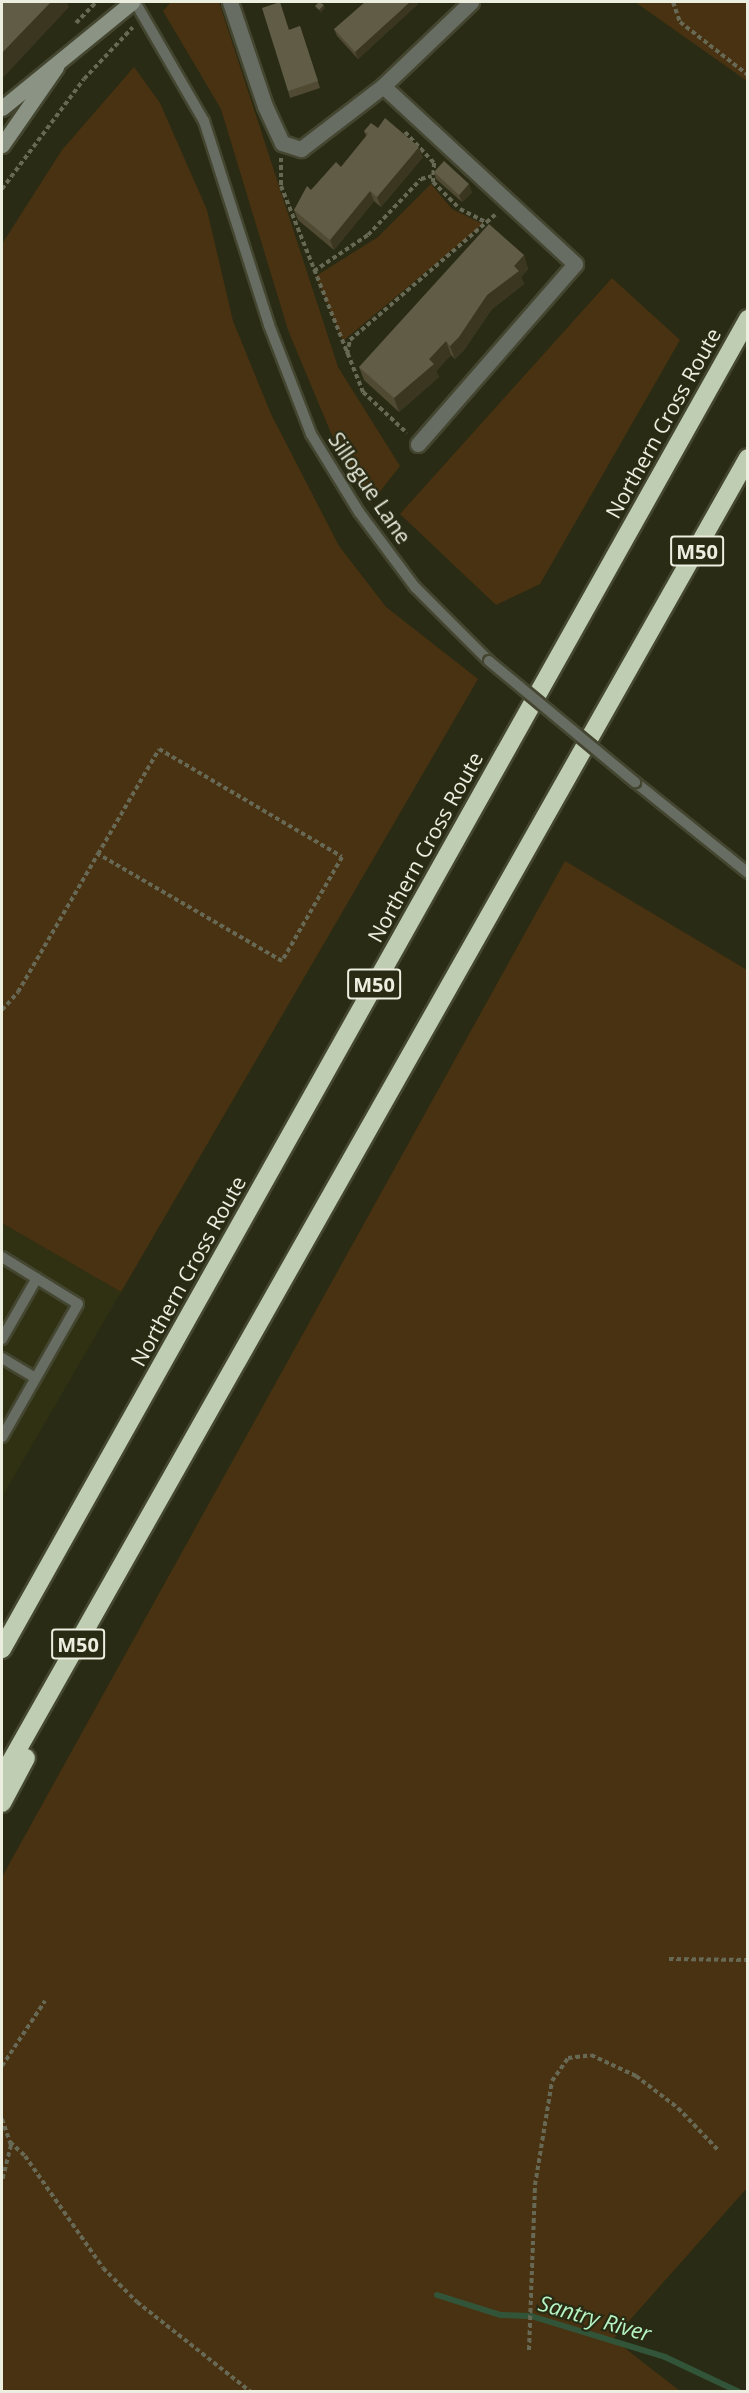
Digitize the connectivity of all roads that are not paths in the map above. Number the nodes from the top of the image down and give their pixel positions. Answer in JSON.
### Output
{"nodes":[{"id":1,"x":133,"y":2,"type":"edge"},
{"id":2,"x":230,"y":2,"type":"edge"},
{"id":3,"x":471,"y":2,"type":"edge"},
{"id":4,"x":63,"y":58,"type":"junction"},
{"id":5,"x":383,"y":86,"type":"junction"},
{"id":6,"x":2,"y":108,"type":"edge"},
{"id":7,"x":2,"y":145,"type":"edge"},
{"id":8,"x":747,"y":319,"type":"edge"},
{"id":9,"x":418,"y":444,"type":"road end"},
{"id":10,"x":747,"y":458,"type":"edge"},
{"id":11,"x":747,"y":873,"type":"edge"},
{"id":12,"x":2,"y":1257,"type":"edge"},
{"id":13,"x":37,"y":1278,"type":"junction"},
{"id":14,"x":2,"y":1339,"type":"edge"},
{"id":15,"x":2,"y":1359,"type":"edge"},
{"id":16,"x":35,"y":1378,"type":"junction"},
{"id":17,"x":2,"y":1437,"type":"edge"},
{"id":18,"x":154,"y":1511,"type":"junction"},
{"id":19,"x":2,"y":1649,"type":"edge"},
{"id":20,"x":2,"y":1777,"type":"edge"},
{"id":21,"x":2,"y":1803,"type":"edge"}],
"edges":[{"from":1,"to":4,"type":"main road"},
{"from":1,"to":11,"type":"lane","name":"Sillogue Lane","bridge":true},
{"from":2,"to":5,"type":"street"},
{"from":3,"to":5,"type":"street"},
{"from":4,"to":6,"type":"main road"},
{"from":4,"to":7,"type":"main road"},
{"from":5,"to":9,"type":"street"},
{"from":8,"to":19,"type":"highway","name":"Northern Cross Route","number":"M50"},
{"from":10,"to":18,"type":"highway","number":"M50"},
{"from":12,"to":13,"type":"lane"},
{"from":13,"to":14,"type":"lane"},
{"from":13,"to":16,"type":"lane"},
{"from":15,"to":16,"type":"lane"},
{"from":16,"to":17,"type":"lane"},
{"from":18,"to":20,"type":"highway","number":"M50"},
{"from":18,"to":21,"type":"highway"}]}
